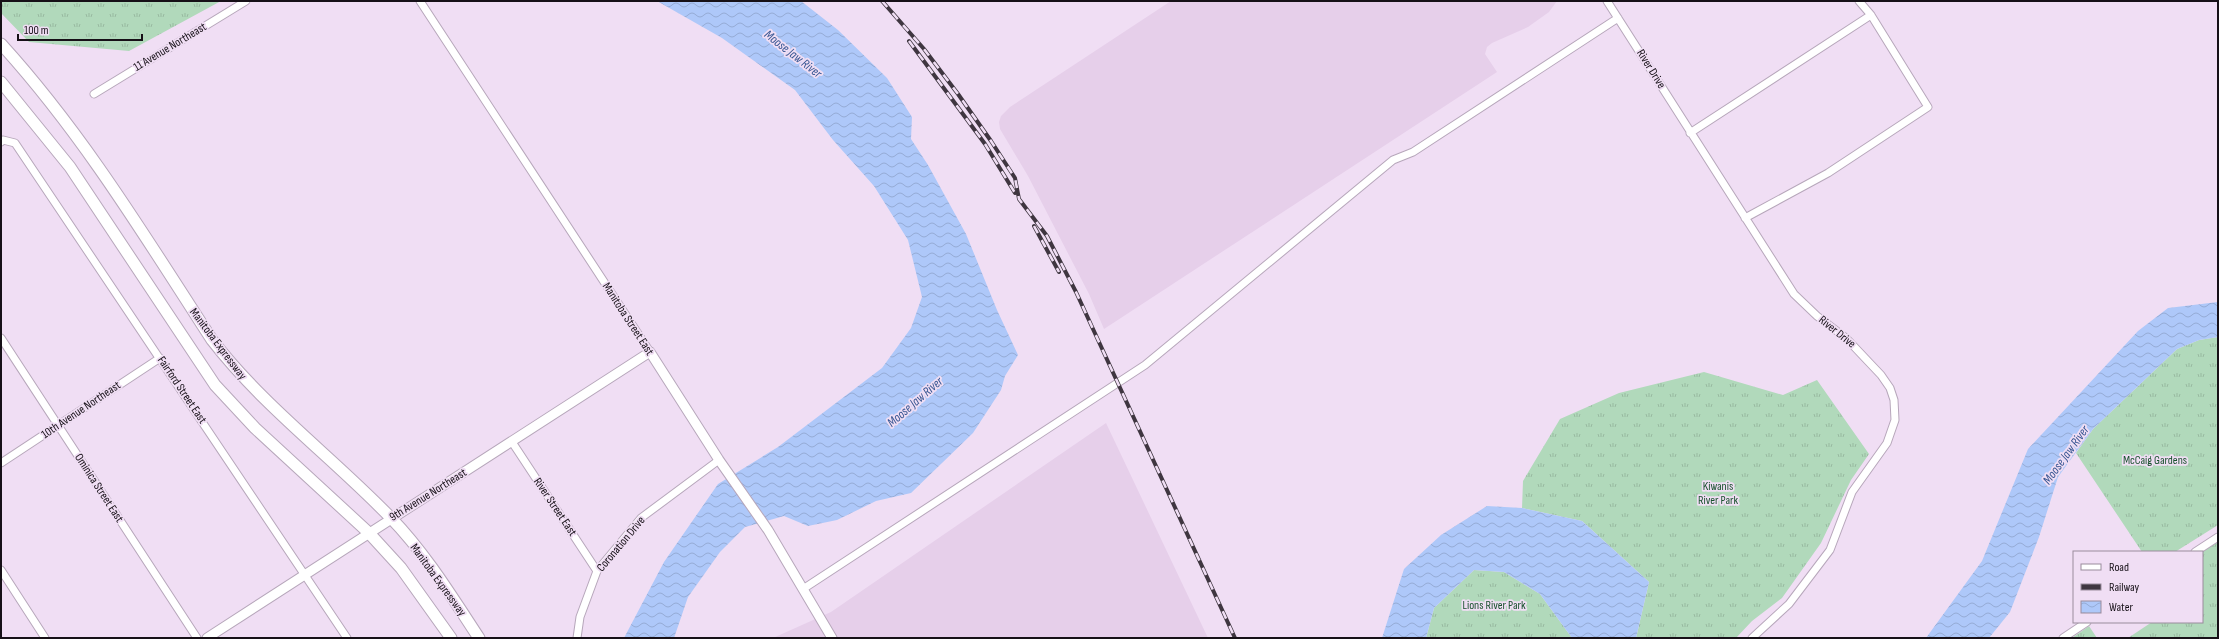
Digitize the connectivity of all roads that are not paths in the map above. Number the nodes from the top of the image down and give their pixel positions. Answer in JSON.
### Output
{"nodes":[{"id":1,"x":246,"y":1,"type":"edge"},
{"id":2,"x":420,"y":1,"type":"edge"},
{"id":3,"x":1607,"y":1,"type":"edge"},
{"id":4,"x":1860,"y":1,"type":"edge"},
{"id":5,"x":1871,"y":15,"type":"junction"},
{"id":6,"x":1618,"y":18,"type":"junction"},
{"id":7,"x":1,"y":44,"type":"edge"},
{"id":8,"x":1,"y":82,"type":"edge"},
{"id":9,"x":94,"y":94,"type":"dead end"},
{"id":10,"x":1690,"y":133,"type":"junction"},
{"id":11,"x":1,"y":142,"type":"edge"},
{"id":12,"x":1745,"y":218,"type":"junction"},
{"id":13,"x":1,"y":338,"type":"edge"},
{"id":14,"x":650,"y":352,"type":"junction"},
{"id":15,"x":160,"y":358,"type":"junction"},
{"id":16,"x":58,"y":425,"type":"junction"},
{"id":17,"x":512,"y":442,"type":"junction"},
{"id":18,"x":719,"y":460,"type":"junction"},
{"id":19,"x":1,"y":463,"type":"edge"},
{"id":20,"x":391,"y":518,"type":"junction"},
{"id":21,"x":369,"y":533,"type":"junction"},
{"id":22,"x":2218,"y":537,"type":"edge"},
{"id":23,"x":2197,"y":551,"type":"edge"},
{"id":24,"x":1,"y":570,"type":"edge"},
{"id":25,"x":598,"y":571,"type":"junction"},
{"id":26,"x":305,"y":574,"type":"junction"},
{"id":27,"x":803,"y":589,"type":"junction"},
{"id":28,"x":2086,"y":623,"type":"edge"},
{"id":29,"x":45,"y":638,"type":"edge"},
{"id":30,"x":197,"y":638,"type":"edge"},
{"id":31,"x":207,"y":638,"type":"edge"},
{"id":32,"x":347,"y":638,"type":"edge"},
{"id":33,"x":451,"y":638,"type":"edge"},
{"id":34,"x":479,"y":638,"type":"edge"},
{"id":35,"x":577,"y":638,"type":"edge"},
{"id":36,"x":832,"y":638,"type":"edge"},
{"id":37,"x":1752,"y":638,"type":"edge"},
{"id":38,"x":2063,"y":638,"type":"edge"}],
"edges":[{"from":1,"to":9,"type":"street","name":"11 Avenue Northeast"},
{"from":2,"to":14,"type":"street","name":"Manitoba Street East"},
{"from":3,"to":6,"type":"street","name":"River Drive"},
{"from":4,"to":5,"type":"street"},
{"from":5,"to":10,"type":"street"},
{"from":5,"to":12,"type":"street"},
{"from":6,"to":10,"type":"street","name":"River Drive"},
{"from":6,"to":27,"type":"street"},
{"from":7,"to":20,"type":"main road","name":"Manitoba Expressway"},
{"from":8,"to":21,"type":"main road","name":"Manitoba Expressway"},
{"from":10,"to":12,"type":"street","name":"River Drive"},
{"from":11,"to":15,"type":"street","name":"Fairford Street East"},
{"from":12,"to":37,"type":"street","name":"River Drive"},
{"from":13,"to":16,"type":"street","name":"Ominica Street East"},
{"from":14,"to":17,"type":"street","name":"9th Avenue Northeast"},
{"from":14,"to":18,"type":"street","name":"Manitoba Street East"},
{"from":15,"to":16,"type":"street","name":"10th Avenue Northeast"},
{"from":15,"to":26,"type":"street","name":"Fairford Street East"},
{"from":16,"to":19,"type":"street","name":"10th Avenue Northeast"},
{"from":16,"to":30,"type":"street","name":"Ominica Street East"},
{"from":17,"to":20,"type":"street","name":"9th Avenue Northeast"},
{"from":17,"to":25,"type":"street","name":"River Street East"},
{"from":18,"to":25,"type":"street","name":"Coronation Drive"},
{"from":18,"to":27,"type":"street","name":"Manitoba Street East"},
{"from":20,"to":21,"type":"street","name":"9th Avenue Northeast"},
{"from":20,"to":34,"type":"main road","name":"Manitoba Expressway"},
{"from":21,"to":26,"type":"street","name":"9th Avenue Northeast"},
{"from":21,"to":33,"type":"main road","name":"Manitoba Expressway"},
{"from":22,"to":23,"type":"street"},
{"from":24,"to":29,"type":"street"},
{"from":25,"to":35,"type":"street","name":"Coronation Drive"},
{"from":26,"to":31,"type":"street","name":"9th Avenue Northeast"},
{"from":26,"to":32,"type":"street","name":"Fairford Street East"},
{"from":27,"to":36,"type":"street","name":"Manitoba Street East"},
{"from":28,"to":38,"type":"street"}]}
